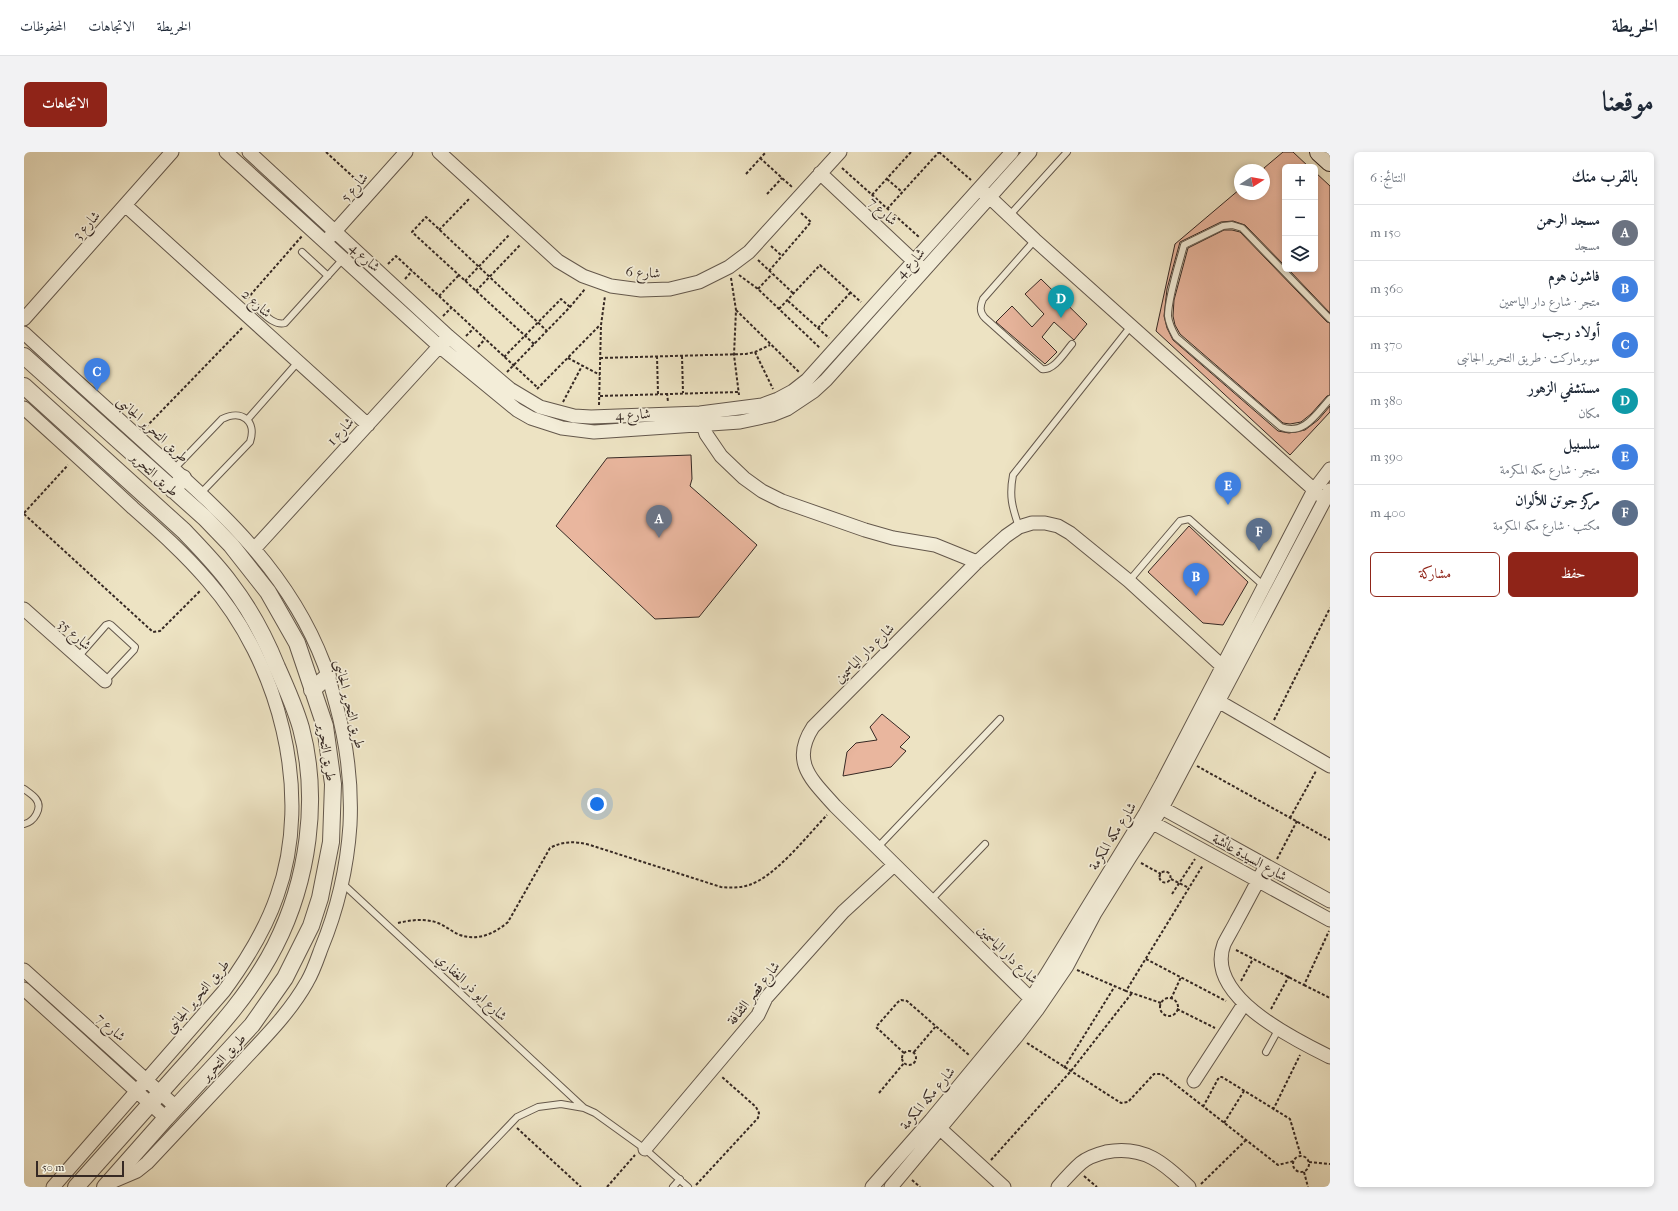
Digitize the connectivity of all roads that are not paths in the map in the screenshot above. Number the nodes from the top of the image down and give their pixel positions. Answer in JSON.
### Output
{"nodes":[{"id":1,"x":172,"y":152,"type":"edge"},
{"id":2,"x":226,"y":152,"type":"edge"},
{"id":3,"x":249,"y":152,"type":"edge"},
{"id":4,"x":406,"y":152,"type":"edge"},
{"id":5,"x":439,"y":152,"type":"edge"},
{"id":6,"x":1012,"y":152,"type":"edge"},
{"id":7,"x":1030,"y":152,"type":"edge"},
{"id":8,"x":1067,"y":152,"type":"edge"},
{"id":9,"x":1319,"y":152,"type":"edge"},
{"id":10,"x":836,"y":156,"type":"edge"},
{"id":11,"x":1330,"y":162,"type":"edge"},
{"id":12,"x":820,"y":174,"type":"junction"},
{"id":13,"x":984,"y":192,"type":"junction"},
{"id":14,"x":125,"y":205,"type":"junction"},
{"id":15,"x":1009,"y":217,"type":"junction"},
{"id":16,"x":336,"y":232,"type":"junction"},
{"id":17,"x":1035,"y":240,"type":"junction"},
{"id":18,"x":326,"y":243,"type":"junction"},
{"id":19,"x":302,"y":252,"type":"dead end"},
{"id":20,"x":343,"y":259,"type":"junction"},
{"id":21,"x":913,"y":260,"type":"junction"},
{"id":22,"x":924,"y":271,"type":"junction"},
{"id":23,"x":328,"y":276,"type":"junction"},
{"id":24,"x":254,"y":313,"type":"junction"},
{"id":25,"x":24,"y":319,"type":"edge"},
{"id":26,"x":1330,"y":319,"type":"edge"},
{"id":27,"x":1131,"y":326,"type":"junction"},
{"id":28,"x":24,"y":333,"type":"edge"},
{"id":29,"x":448,"y":336,"type":"junction"},
{"id":30,"x":1072,"y":344,"type":"dead end"},
{"id":31,"x":439,"y":346,"type":"junction"},
{"id":32,"x":24,"y":356,"type":"edge"},
{"id":33,"x":298,"y":362,"type":"junction"},
{"id":34,"x":24,"y":386,"type":"edge"},
{"id":35,"x":1330,"y":399,"type":"edge"},
{"id":36,"x":24,"y":408,"type":"edge"},
{"id":37,"x":701,"y":419,"type":"junction"},
{"id":38,"x":247,"y":420,"type":"junction"},
{"id":39,"x":368,"y":425,"type":"junction"},
{"id":40,"x":1330,"y":469,"type":"edge"},
{"id":41,"x":179,"y":474,"type":"junction"},
{"id":42,"x":173,"y":490,"type":"junction"},
{"id":43,"x":200,"y":493,"type":"junction"},
{"id":44,"x":1323,"y":493,"type":"edge"},
{"id":45,"x":1019,"y":527,"type":"junction"},
{"id":46,"x":255,"y":548,"type":"junction"},
{"id":47,"x":977,"y":562,"type":"junction"},
{"id":48,"x":1129,"y":581,"type":"junction"},
{"id":49,"x":1264,"y":586,"type":"junction"},
{"id":50,"x":24,"y":609,"type":"edge"},
{"id":51,"x":78,"y":657,"type":"junction"},
{"id":52,"x":1222,"y":666,"type":"junction"},
{"id":53,"x":328,"y":676,"type":"junction"},
{"id":54,"x":105,"y":681,"type":"joint"},
{"id":55,"x":312,"y":690,"type":"junction"},
{"id":56,"x":1218,"y":701,"type":"junction"},
{"id":57,"x":1000,"y":719,"type":"dead end"},
{"id":58,"x":1327,"y":762,"type":"edge"},
{"id":59,"x":24,"y":789,"type":"edge"},
{"id":60,"x":1162,"y":808,"type":"junction"},
{"id":61,"x":1153,"y":823,"type":"junction"},
{"id":62,"x":24,"y":824,"type":"edge"},
{"id":63,"x":985,"y":844,"type":"dead end"},
{"id":64,"x":876,"y":848,"type":"junction"},
{"id":65,"x":894,"y":865,"type":"junction"},
{"id":66,"x":1269,"y":868,"type":"junction"},
{"id":67,"x":1258,"y":880,"type":"junction"},
{"id":68,"x":343,"y":884,"type":"junction"},
{"id":69,"x":930,"y":900,"type":"junction"},
{"id":70,"x":1330,"y":901,"type":"edge"},
{"id":71,"x":1330,"y":920,"type":"edge"},
{"id":72,"x":24,"y":970,"type":"edge"},
{"id":73,"x":24,"y":989,"type":"edge"},
{"id":74,"x":1031,"y":999,"type":"junction"},
{"id":75,"x":1242,"y":1006,"type":"junction"},
{"id":76,"x":1278,"y":1030,"type":"junction"},
{"id":77,"x":1266,"y":1052,"type":"dead end"},
{"id":78,"x":1330,"y":1057,"type":"edge"},
{"id":79,"x":146,"y":1080,"type":"junction"},
{"id":80,"x":1194,"y":1081,"type":"dead end"},
{"id":81,"x":136,"y":1092,"type":"junction"},
{"id":82,"x":155,"y":1098,"type":"junction"},
{"id":83,"x":584,"y":1108,"type":"junction"},
{"id":84,"x":171,"y":1113,"type":"junction"},
{"id":85,"x":931,"y":1120,"type":"junction"},
{"id":86,"x":940,"y":1129,"type":"junction"},
{"id":87,"x":644,"y":1148,"type":"junction"},
{"id":88,"x":680,"y":1179,"type":"junction"},
{"id":89,"x":107,"y":1185,"type":"edge"},
{"id":90,"x":53,"y":1187,"type":"edge"},
{"id":91,"x":76,"y":1187,"type":"edge"},
{"id":92,"x":450,"y":1187,"type":"edge"},
{"id":93,"x":673,"y":1187,"type":"edge"},
{"id":94,"x":688,"y":1187,"type":"edge"},
{"id":95,"x":872,"y":1187,"type":"edge"},
{"id":96,"x":891,"y":1187,"type":"edge"},
{"id":97,"x":1004,"y":1187,"type":"edge"},
{"id":98,"x":1058,"y":1187,"type":"edge"},
{"id":99,"x":1189,"y":1187,"type":"edge"}],
"edges":[{"from":1,"to":14,"type":"street","name":"شارع 3"},
{"from":2,"to":18,"type":"street","name":"شارع 4"},
{"from":3,"to":16,"type":"street","name":"شارع 4"},
{"from":4,"to":16,"type":"street","name":"شارع 5"},
{"from":5,"to":12,"type":"street","name":"شارع 6"},
{"from":6,"to":13,"type":"street","name":"شارع 4"},
{"from":7,"to":13,"type":"street","name":"شارع 4"},
{"from":8,"to":15,"type":"lane"},
{"from":9,"to":11,"type":"main road"},
{"from":10,"to":12,"type":"street","name":"شارع 6"},
{"from":12,"to":21,"type":"street","name":"شارع 7"},
{"from":13,"to":15,"type":"street"},
{"from":13,"to":21,"type":"street","name":"شارع 4"},
{"from":13,"to":22,"type":"street","name":"شارع 4"},
{"from":14,"to":24,"type":"street","name":"شارع 2"},
{"from":14,"to":25,"type":"street","name":"شارع 3"},
{"from":15,"to":17,"type":"street"},
{"from":16,"to":18,"type":"street","name":"شارع 5"},
{"from":16,"to":29,"type":"street","name":"شارع 4"},
{"from":17,"to":27,"type":"street"},
{"from":17,"to":30,"type":"lane"},
{"from":18,"to":20,"type":"street","name":"شارع 4"},
{"from":19,"to":23,"type":"lane"},
{"from":20,"to":23,"type":"lane"},
{"from":20,"to":31,"type":"street","name":"شارع 4"},
{"from":21,"to":22,"type":"street","name":"شارع 7"},
{"from":21,"to":37,"type":"street","name":"شارع 4"},
{"from":22,"to":37,"type":"street","name":"شارع 4"},
{"from":23,"to":24,"type":"lane"},
{"from":24,"to":33,"type":"street","name":"شارع 2"},
{"from":26,"to":35,"type":"lane"},
{"from":27,"to":44,"type":"street"},
{"from":27,"to":45,"type":"lane"},
{"from":28,"to":41,"type":"street","name":"طريق التحرير الجانبى"},
{"from":29,"to":31,"type":"street","name":"شارع 1"},
{"from":29,"to":37,"type":"street","name":"شارع 4"},
{"from":31,"to":37,"type":"street","name":"شارع 4"},
{"from":31,"to":39,"type":"street","name":"شارع 1"},
{"from":32,"to":42,"type":"street","name":"طريق التحرير"},
{"from":33,"to":38,"type":"lane"},
{"from":33,"to":39,"type":"street","name":"شارع 2"},
{"from":34,"to":82,"type":"street","name":"طريق التحرير"},
{"from":36,"to":79,"type":"street","name":"طريق التحرير الجانبى"},
{"from":37,"to":47,"type":"street"},
{"from":38,"to":41,"type":"lane"},
{"from":38,"to":43,"type":"lane"},
{"from":39,"to":46,"type":"street","name":"شارع 1"},
{"from":40,"to":44,"type":"street","name":"شارع مكه المكرمة"},
{"from":41,"to":42,"type":"street"},
{"from":41,"to":43,"type":"street","name":"طريق التحرير الجانبى"},
{"from":42,"to":55,"type":"street","name":"طريق التحرير"},
{"from":43,"to":46,"type":"street","name":"طريق التحرير الجانبى"},
{"from":44,"to":49,"type":"street","name":"شارع مكه المكرمة"},
{"from":44,"to":56,"type":"street","name":"شارع مكه المكرمة"},
{"from":45,"to":47,"type":"street","name":"شارع دار الياسمين"},
{"from":45,"to":48,"type":"street","name":"شارع دار الياسمين"},
{"from":46,"to":53,"type":"street","name":"طريق التحرير الجانبى"},
{"from":47,"to":64,"type":"street","name":"شارع دار الياسمين"},
{"from":48,"to":49,"type":"lane"},
{"from":48,"to":52,"type":"street","name":"شارع دار الياسمين"},
{"from":49,"to":52,"type":"street","name":"شارع مكه المكرمة"},
{"from":50,"to":51,"type":"street","name":"شارع 35"},
{"from":51,"to":54,"type":"street","name":"شارع 35"},
{"from":51,"to":54,"type":"lane"},
{"from":52,"to":74,"type":"street","name":"شارع مكه المكرمة"},
{"from":53,"to":55,"type":"street"},
{"from":53,"to":68,"type":"street","name":"طريق التحرير الجانبى"},
{"from":55,"to":84,"type":"street","name":"طريق التحرير"},
{"from":56,"to":58,"type":"street"},
{"from":56,"to":60,"type":"street","name":"شارع مكه المكرمة"},
{"from":57,"to":64,"type":"lane"},
{"from":59,"to":62,"type":"lane"},
{"from":60,"to":61,"type":"street","name":"شارع مكه المكرمة"},
{"from":60,"to":66,"type":"street","name":"شارع السيدة عائشة"},
{"from":61,"to":67,"type":"street","name":"شارع السيدة عائشة"},
{"from":61,"to":86,"type":"street","name":"شارع مكه المكرمة"},
{"from":63,"to":69,"type":"lane"},
{"from":64,"to":65,"type":"street","name":"شارع دار الياسمين"},
{"from":65,"to":69,"type":"street","name":"شارع دار الياسمين"},
{"from":65,"to":87,"type":"street","name":"شارع قصر الثقافة"},
{"from":66,"to":67,"type":"street"},
{"from":66,"to":70,"type":"street","name":"شارع السيدة عائشة"},
{"from":67,"to":71,"type":"street","name":"شارع السيدة عائشة"},
{"from":67,"to":75,"type":"street"},
{"from":68,"to":83,"type":"lane","name":"شارع ابو ذر الغفاري"},
{"from":68,"to":89,"type":"street","name":"طريق التحرير الجانبى"},
{"from":69,"to":74,"type":"street","name":"شارع دار الياسمين"},
{"from":72,"to":79,"type":"street","name":"شارع 7"},
{"from":73,"to":81,"type":"street","name":"شارع 7"},
{"from":74,"to":85,"type":"street","name":"شارع مكه المكرمة"},
{"from":75,"to":76,"type":"street"},
{"from":75,"to":80,"type":"street"},
{"from":76,"to":77,"type":"lane"},
{"from":76,"to":78,"type":"street"},
{"from":79,"to":81,"type":"street","name":"طريق التحرير الجانبى"},
{"from":79,"to":82,"type":"street","name":"شارع 7"},
{"from":81,"to":82,"type":"street","name":"شارع 7"},
{"from":81,"to":90,"type":"street","name":"طريق التحرير الجانبى"},
{"from":82,"to":84,"type":"street","name":"شارع 7"},
{"from":82,"to":91,"type":"street","name":"طريق التحرير"},
{"from":83,"to":87,"type":"lane","name":"شارع ابو ذر الغفاري"},
{"from":83,"to":92,"type":"lane","name":"شارع ابو ذر الغفاري"},
{"from":84,"to":89,"type":"street","name":"طريق التحرير"},
{"from":85,"to":86,"type":"street"},
{"from":85,"to":95,"type":"street","name":"شارع مكه المكرمة"},
{"from":86,"to":96,"type":"street","name":"شارع مكه المكرمة"},
{"from":86,"to":97,"type":"street"},
{"from":87,"to":88,"type":"lane","name":"شارع ابو ذر الغفاري"},
{"from":88,"to":93,"type":"lane"},
{"from":88,"to":94,"type":"lane","name":"شارع ابو ذر الغفاري"},
{"from":98,"to":99,"type":"street"}]}
